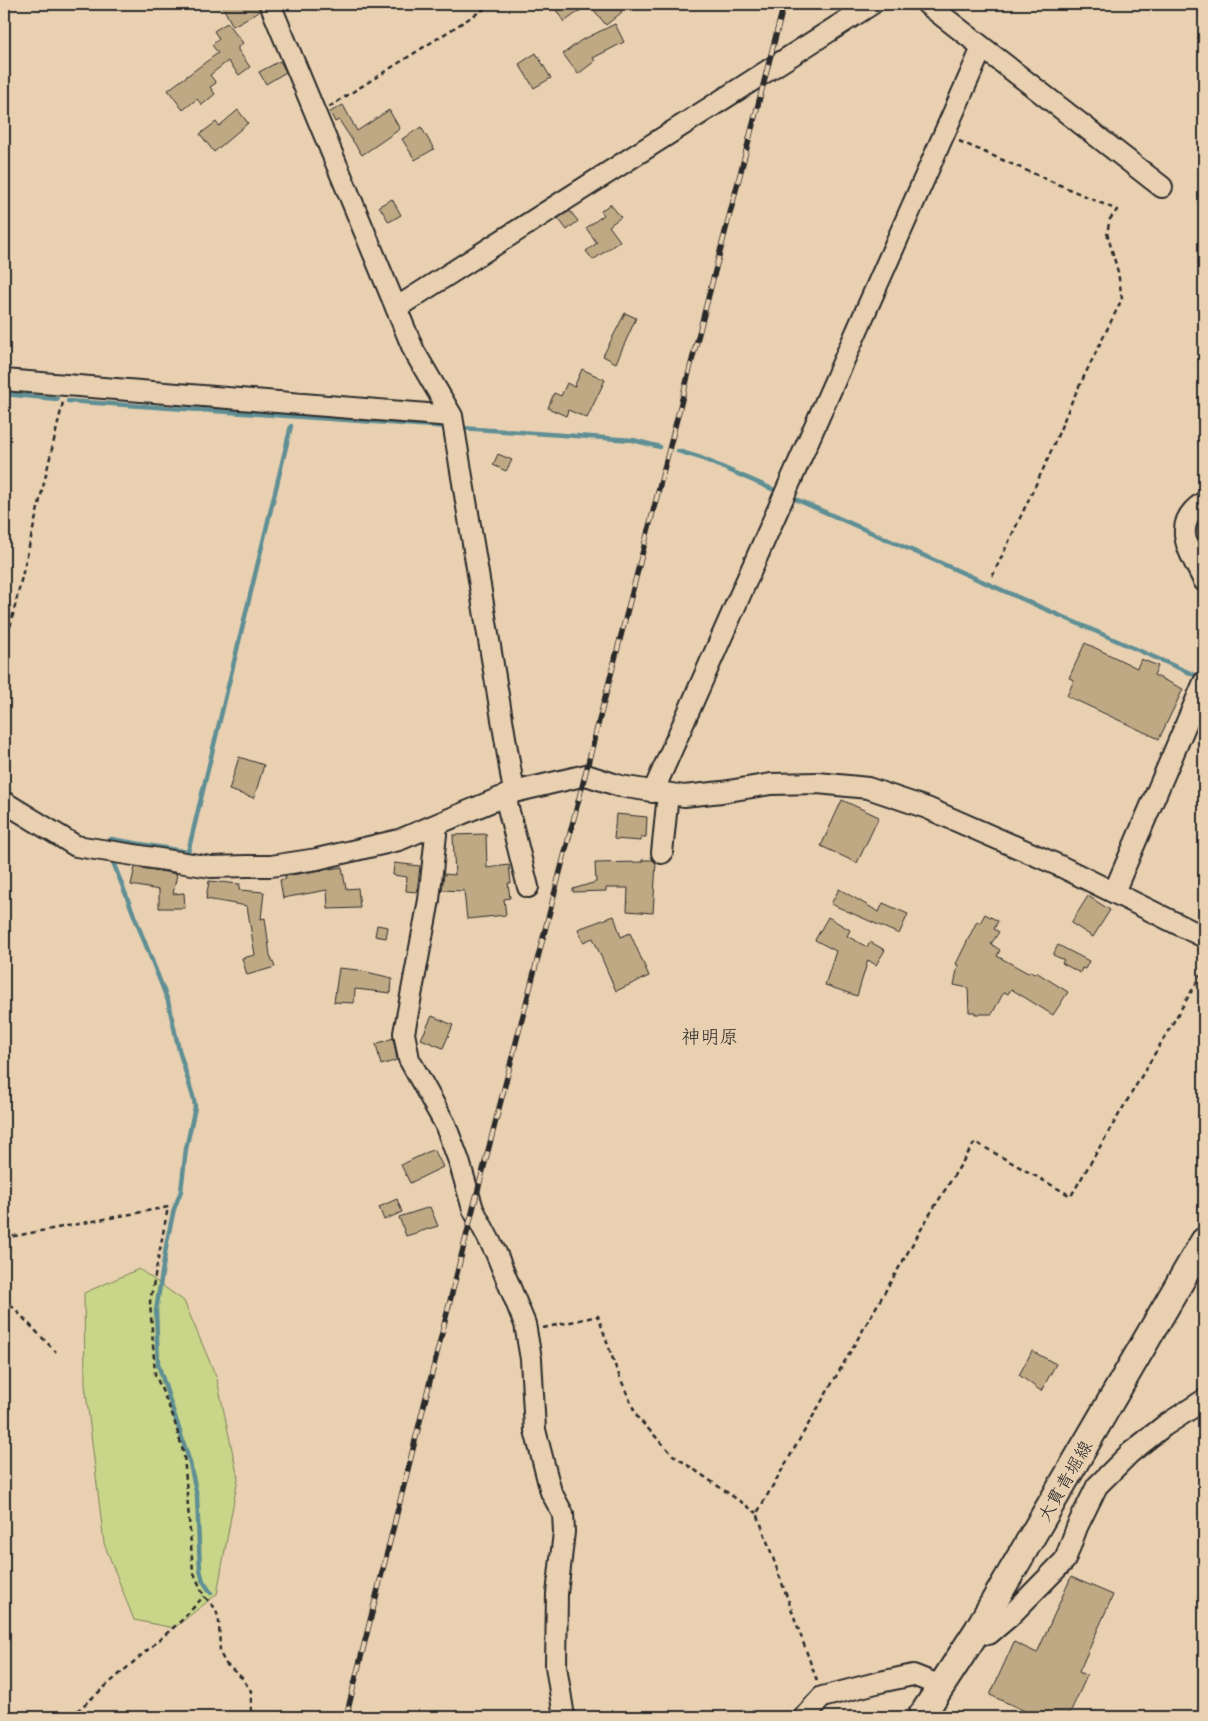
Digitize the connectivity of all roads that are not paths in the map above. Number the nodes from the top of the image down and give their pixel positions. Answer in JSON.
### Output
{"nodes":[{"id":1,"x":270,"y":4,"type":"edge"},
{"id":2,"x":872,"y":4,"type":"edge"},
{"id":3,"x":927,"y":4,"type":"edge"},
{"id":4,"x":982,"y":48,"type":"junction"},
{"id":5,"x":1162,"y":187,"type":"dead end"},
{"id":6,"x":396,"y":308,"type":"junction"},
{"id":7,"x":4,"y":380,"type":"edge"},
{"id":8,"x":452,"y":416,"type":"junction"},
{"id":9,"x":1204,"y":502,"type":"edge"},
{"id":10,"x":1204,"y":581,"type":"edge"},
{"id":11,"x":1204,"y":682,"type":"edge"},
{"id":12,"x":660,"y":793,"type":"junction"},
{"id":13,"x":510,"y":794,"type":"junction"},
{"id":14,"x":4,"y":802,"type":"edge"},
{"id":15,"x":437,"y":825,"type":"junction"},
{"id":16,"x":662,"y":853,"type":"dead end"},
{"id":17,"x":528,"y":887,"type":"dead end"},
{"id":18,"x":1114,"y":892,"type":"junction"},
{"id":19,"x":1204,"y":937,"type":"edge"},
{"id":20,"x":1204,"y":1241,"type":"edge"},
{"id":21,"x":1204,"y":1400,"type":"edge"},
{"id":22,"x":977,"y":1631,"type":"junction"},
{"id":23,"x":941,"y":1686,"type":"junction"},
{"id":24,"x":564,"y":1717,"type":"edge"},
{"id":25,"x":804,"y":1717,"type":"edge"},
{"id":26,"x":921,"y":1717,"type":"edge"}],
"edges":[{"from":1,"to":6,"type":"street"},
{"from":2,"to":6,"type":"street"},
{"from":3,"to":4,"type":"street"},
{"from":4,"to":5,"type":"street"},
{"from":4,"to":12,"type":"street"},
{"from":6,"to":8,"type":"street"},
{"from":7,"to":8,"type":"street"},
{"from":8,"to":13,"type":"street"},
{"from":9,"to":10,"type":"street"},
{"from":11,"to":18,"type":"street"},
{"from":12,"to":13,"type":"street"},
{"from":12,"to":16,"type":"street"},
{"from":12,"to":18,"type":"street"},
{"from":13,"to":15,"type":"street"},
{"from":13,"to":17,"type":"street"},
{"from":14,"to":15,"type":"street"},
{"from":15,"to":24,"type":"street"},
{"from":18,"to":19,"type":"street"},
{"from":20,"to":22,"type":"main road","name":"大貫青堀線"},
{"from":21,"to":22,"type":"street"},
{"from":22,"to":23,"type":"main road","name":"大貫青堀線"},
{"from":23,"to":25,"type":"street"},
{"from":23,"to":26,"type":"main road","name":"大貫青堀線"}]}
